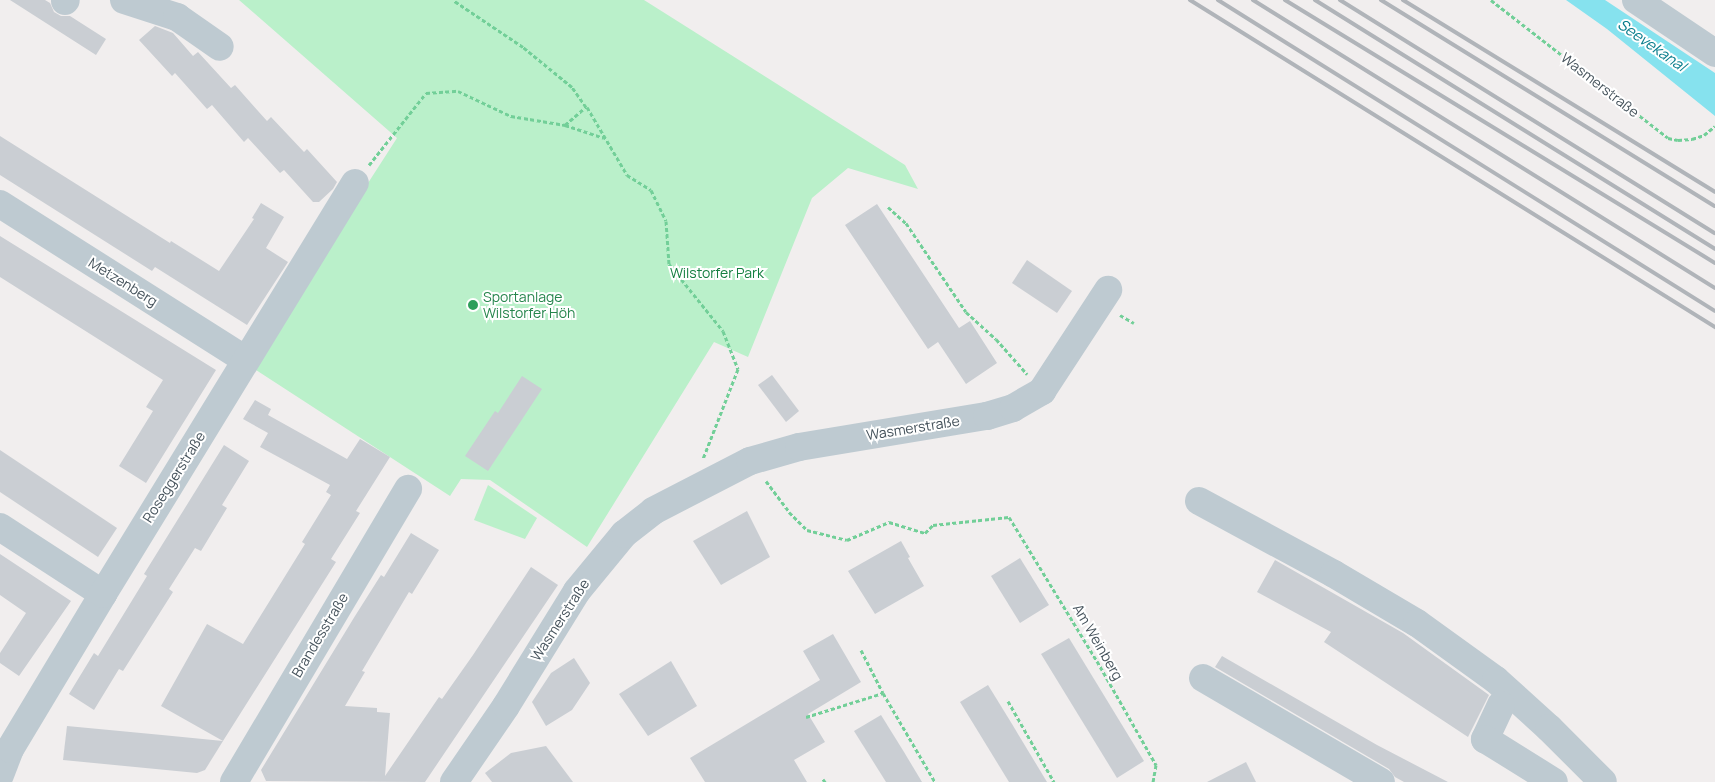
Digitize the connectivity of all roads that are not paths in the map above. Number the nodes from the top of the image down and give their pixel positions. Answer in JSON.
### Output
{"nodes":[{"id":1,"x":124,"y":0,"type":"edge"},
{"id":2,"x":1636,"y":0,"type":"edge"},
{"id":3,"x":220,"y":47,"type":"dead end"},
{"id":4,"x":1715,"y":53,"type":"edge"},
{"id":5,"x":356,"y":183,"type":"road end"},
{"id":6,"x":0,"y":204,"type":"edge"},
{"id":7,"x":1113,"y":302,"type":"road end"},
{"id":8,"x":246,"y":360,"type":"junction"},
{"id":9,"x":408,"y":489,"type":"dead end"},
{"id":10,"x":1200,"y":501,"type":"dead end"},
{"id":11,"x":0,"y":527,"type":"edge"},
{"id":12,"x":103,"y":594,"type":"junction"},
{"id":13,"x":1203,"y":678,"type":"dead end"},
{"id":14,"x":1502,"y":705,"type":"dead end"},
{"id":15,"x":0,"y":775,"type":"edge"},
{"id":16,"x":234,"y":782,"type":"edge"},
{"id":17,"x":454,"y":782,"type":"edge"},
{"id":18,"x":1381,"y":782,"type":"edge"},
{"id":19,"x":1554,"y":782,"type":"edge"},
{"id":20,"x":1602,"y":782,"type":"edge"}],
"edges":[{"from":1,"to":3,"type":"street"},
{"from":2,"to":4,"type":"street"},
{"from":5,"to":8,"type":"street","name":"Roseggerstraße"},
{"from":6,"to":8,"type":"street","name":"Metzenberg"},
{"from":7,"to":17,"type":"street","name":"Wasmerstraße"},
{"from":8,"to":12,"type":"street","name":"Roseggerstraße"},
{"from":9,"to":16,"type":"street","name":"Brandesstraße"},
{"from":10,"to":20,"type":"street"},
{"from":11,"to":12,"type":"street"},
{"from":12,"to":15,"type":"street","name":"Roseggerstraße"},
{"from":13,"to":18,"type":"street"},
{"from":14,"to":19,"type":"street"}]}
